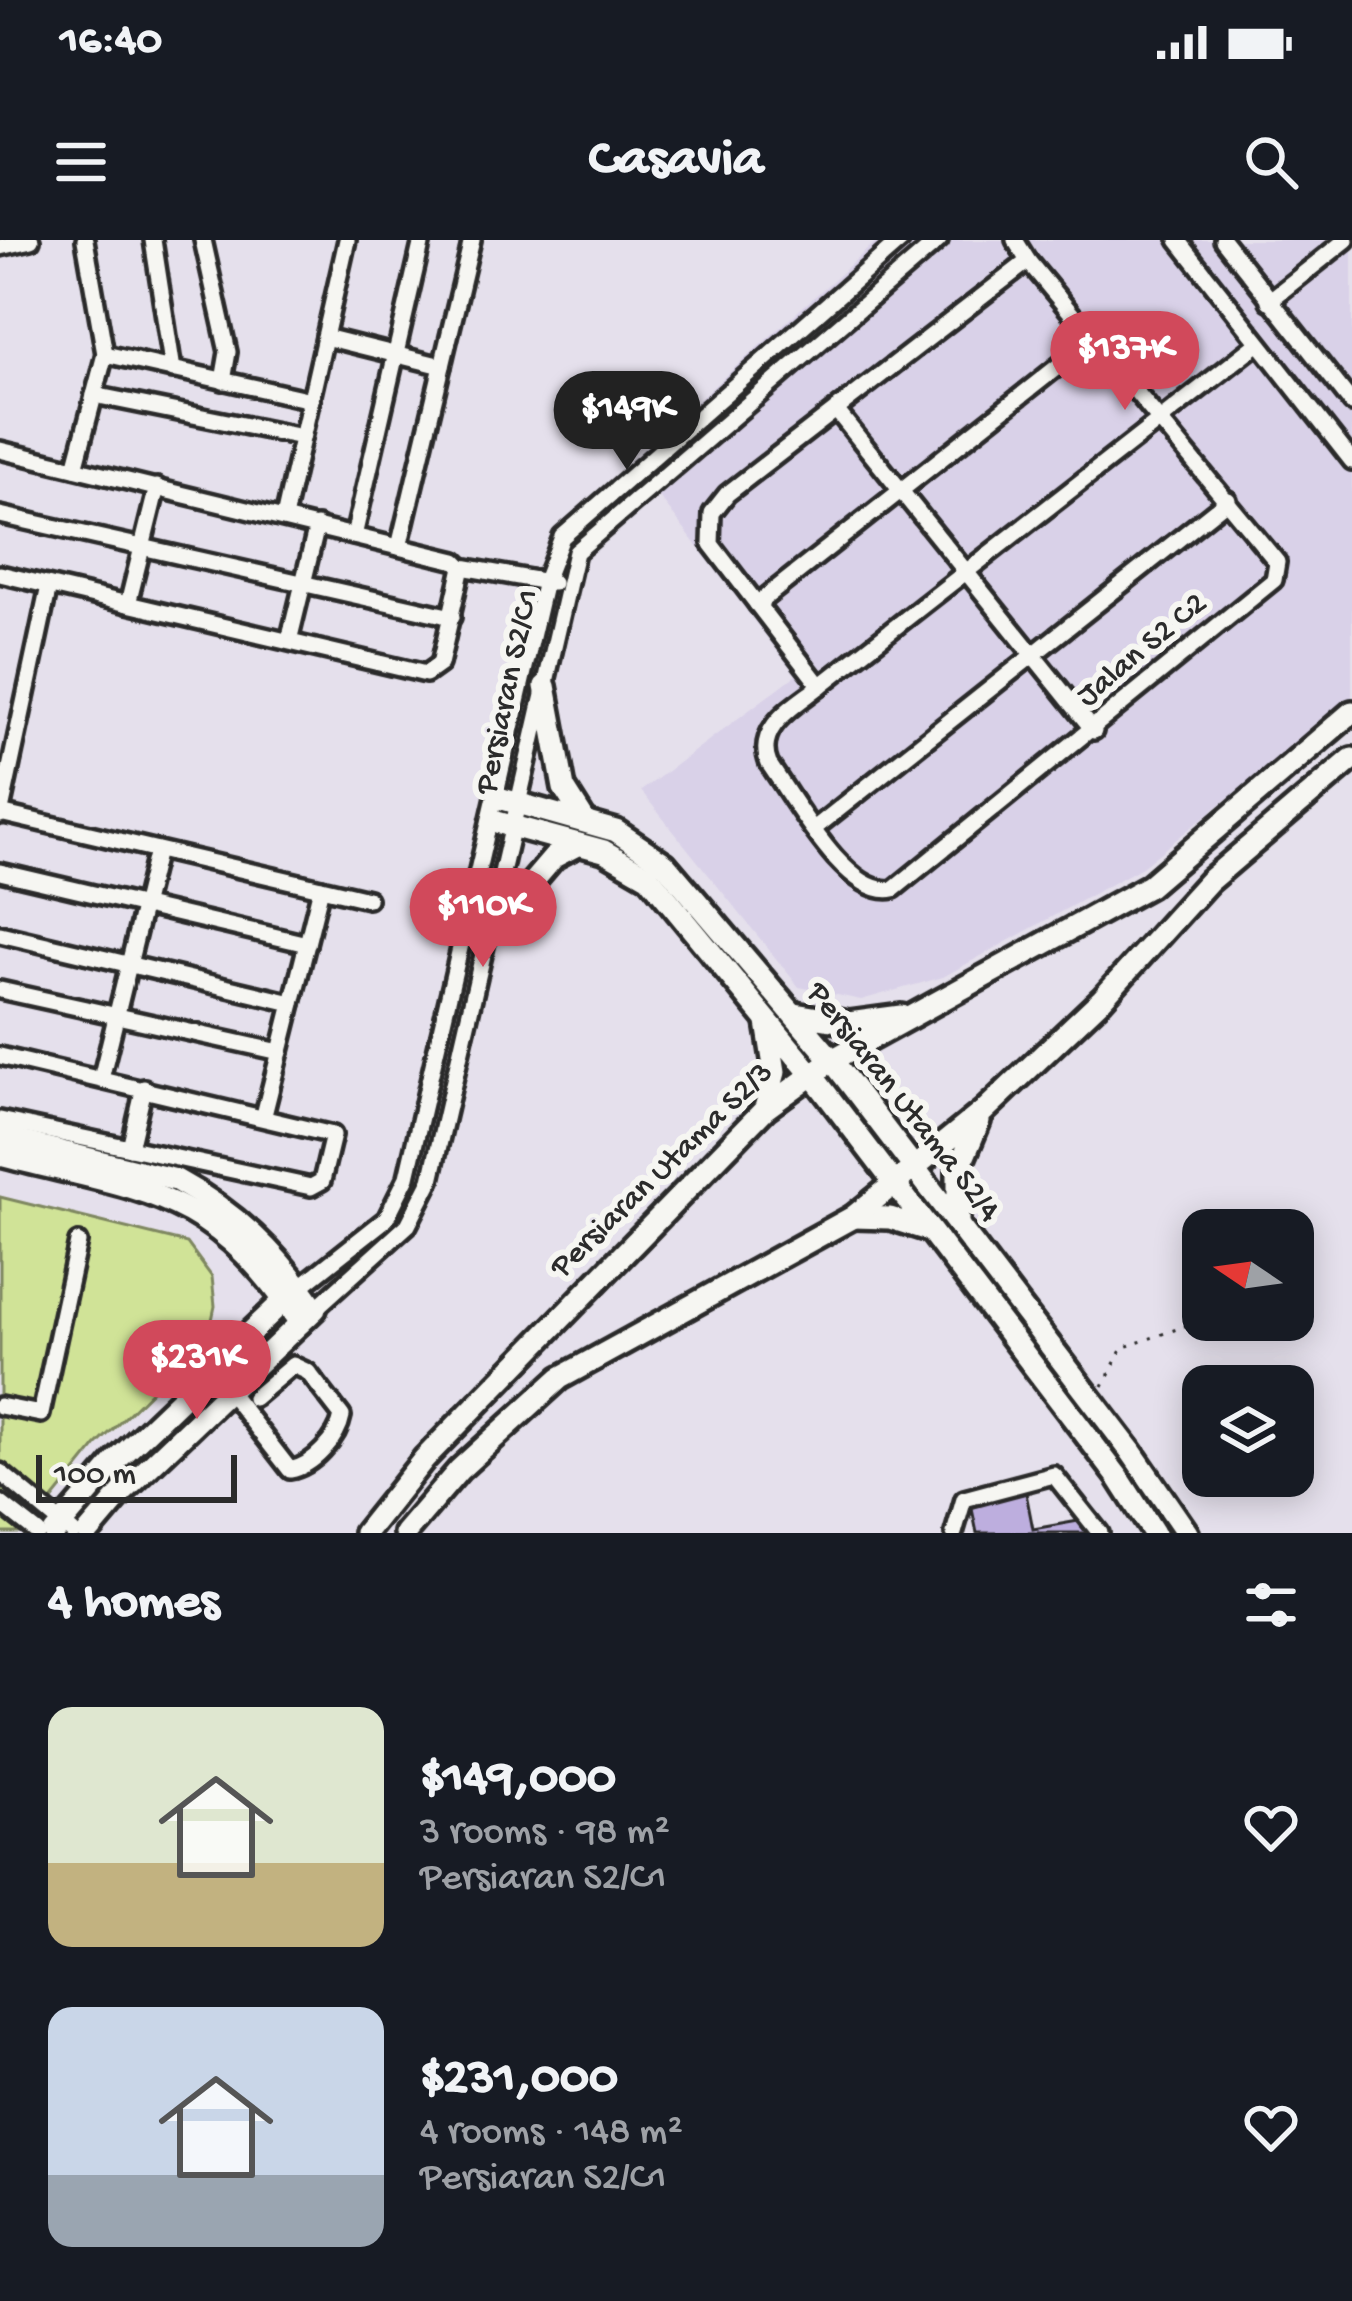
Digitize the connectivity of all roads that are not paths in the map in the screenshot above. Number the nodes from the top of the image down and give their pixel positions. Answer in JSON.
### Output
{"nodes":[{"id":1,"x":29,"y":240,"type":"edge"},
{"id":2,"x":85,"y":240,"type":"edge"},
{"id":3,"x":153,"y":240,"type":"edge"},
{"id":4,"x":203,"y":240,"type":"edge"},
{"id":5,"x":346,"y":240,"type":"edge"},
{"id":6,"x":422,"y":240,"type":"edge"},
{"id":7,"x":472,"y":240,"type":"edge"},
{"id":8,"x":901,"y":240,"type":"edge"},
{"id":9,"x":939,"y":240,"type":"edge"},
{"id":10,"x":1015,"y":240,"type":"edge"},
{"id":11,"x":1178,"y":240,"type":"edge"},
{"id":12,"x":1223,"y":240,"type":"edge"},
{"id":13,"x":1346,"y":240,"type":"edge"},
{"id":14,"x":0,"y":248,"type":"edge"},
{"id":15,"x":1028,"y":261,"type":"junction"},
{"id":16,"x":1269,"y":301,"type":"junction"},
{"id":17,"x":325,"y":337,"type":"junction"},
{"id":18,"x":1094,"y":338,"type":"junction"},
{"id":19,"x":1256,"y":345,"type":"junction"},
{"id":20,"x":105,"y":354,"type":"junction"},
{"id":21,"x":396,"y":355,"type":"junction"},
{"id":22,"x":442,"y":366,"type":"junction"},
{"id":23,"x":172,"y":370,"type":"junction"},
{"id":24,"x":223,"y":381,"type":"junction"},
{"id":25,"x":94,"y":394,"type":"junction"},
{"id":26,"x":310,"y":400,"type":"junction"},
{"id":27,"x":1352,"y":404,"type":"edge"},
{"id":28,"x":836,"y":410,"type":"junction"},
{"id":29,"x":1164,"y":420,"type":"junction"},
{"id":30,"x":302,"y":437,"type":"junction"},
{"id":31,"x":1,"y":456,"type":"edge"},
{"id":32,"x":1352,"y":460,"type":"edge"},
{"id":33,"x":75,"y":468,"type":"junction"},
{"id":34,"x":157,"y":487,"type":"junction"},
{"id":35,"x":899,"y":492,"type":"junction"},
{"id":36,"x":1228,"y":500,"type":"junction"},
{"id":37,"x":0,"y":515,"type":"edge"},
{"id":38,"x":284,"y":518,"type":"junction"},
{"id":39,"x":317,"y":526,"type":"junction"},
{"id":40,"x":354,"y":536,"type":"junction"},
{"id":41,"x":142,"y":547,"type":"junction"},
{"id":42,"x":399,"y":547,"type":"junction"},
{"id":43,"x":461,"y":568,"type":"junction"},
{"id":44,"x":0,"y":574,"type":"edge"},
{"id":45,"x":966,"y":575,"type":"junction"},
{"id":46,"x":545,"y":581,"type":"junction"},
{"id":47,"x":303,"y":584,"type":"junction"},
{"id":48,"x":49,"y":586,"type":"junction"},
{"id":49,"x":565,"y":586,"type":"junction"},
{"id":50,"x":128,"y":604,"type":"junction"},
{"id":51,"x":757,"y":604,"type":"junction"},
{"id":52,"x":452,"y":617,"type":"junction"},
{"id":53,"x":290,"y":641,"type":"junction"},
{"id":54,"x":1034,"y":656,"type":"junction"},
{"id":55,"x":545,"y":686,"type":"junction"},
{"id":56,"x":820,"y":686,"type":"junction"},
{"id":57,"x":1352,"y":712,"type":"edge"},
{"id":58,"x":1094,"y":731,"type":"junction"},
{"id":59,"x":1352,"y":759,"type":"edge"},
{"id":60,"x":509,"y":800,"type":"junction"},
{"id":61,"x":0,"y":814,"type":"edge"},
{"id":62,"x":583,"y":818,"type":"junction"},
{"id":63,"x":503,"y":824,"type":"junction"},
{"id":64,"x":815,"y":828,"type":"junction"},
{"id":65,"x":579,"y":844,"type":"junction"},
{"id":66,"x":157,"y":850,"type":"junction"},
{"id":67,"x":0,"y":872,"type":"edge"},
{"id":68,"x":321,"y":888,"type":"junction"},
{"id":69,"x":368,"y":899,"type":"dead end"},
{"id":70,"x":144,"y":905,"type":"junction"},
{"id":71,"x":490,"y":932,"type":"junction"},
{"id":72,"x":0,"y":934,"type":"edge"},
{"id":73,"x":307,"y":944,"type":"junction"},
{"id":74,"x":129,"y":965,"type":"junction"},
{"id":75,"x":0,"y":990,"type":"edge"},
{"id":76,"x":292,"y":1004,"type":"junction"},
{"id":77,"x":912,"y":1014,"type":"junction"},
{"id":78,"x":794,"y":1015,"type":"junction"},
{"id":79,"x":116,"y":1016,"type":"junction"},
{"id":80,"x":765,"y":1016,"type":"junction"},
{"id":81,"x":280,"y":1052,"type":"junction"},
{"id":82,"x":0,"y":1056,"type":"edge"},
{"id":83,"x":832,"y":1060,"type":"junction"},
{"id":84,"x":812,"y":1075,"type":"junction"},
{"id":85,"x":101,"y":1079,"type":"junction"},
{"id":86,"x":143,"y":1088,"type":"junction"},
{"id":87,"x":765,"y":1109,"type":"junction"},
{"id":88,"x":985,"y":1110,"type":"junction"},
{"id":89,"x":264,"y":1115,"type":"junction"},
{"id":90,"x":0,"y":1120,"type":"edge"},
{"id":91,"x":0,"y":1137,"type":"edge"},
{"id":92,"x":130,"y":1148,"type":"junction"},
{"id":93,"x":0,"y":1155,"type":"edge"},
{"id":94,"x":915,"y":1168,"type":"junction"},
{"id":95,"x":895,"y":1184,"type":"junction"},
{"id":96,"x":853,"y":1217,"type":"junction"},
{"id":97,"x":928,"y":1230,"type":"junction"},
{"id":98,"x":959,"y":1231,"type":"junction"},
{"id":99,"x":78,"y":1242,"type":"dead end"},
{"id":100,"x":292,"y":1293,"type":"junction"},
{"id":101,"x":307,"y":1316,"type":"junction"},
{"id":102,"x":228,"y":1390,"type":"junction"},
{"id":103,"x":254,"y":1398,"type":"dead end"},
{"id":104,"x":0,"y":1406,"type":"edge"},
{"id":105,"x":0,"y":1472,"type":"edge"},
{"id":106,"x":0,"y":1503,"type":"edge"},
{"id":107,"x":63,"y":1530,"type":"edge"},
{"id":108,"x":1100,"y":1532,"type":"edge"},
{"id":109,"x":38,"y":1533,"type":"edge"},
{"id":110,"x":88,"y":1533,"type":"edge"},
{"id":111,"x":365,"y":1533,"type":"edge"},
{"id":112,"x":405,"y":1533,"type":"edge"},
{"id":113,"x":954,"y":1533,"type":"edge"},
{"id":114,"x":1154,"y":1533,"type":"edge"},
{"id":115,"x":1187,"y":1533,"type":"edge"}],
"edges":[{"from":1,"to":14,"type":"street"},
{"from":2,"to":20,"type":"street"},
{"from":3,"to":23,"type":"street"},
{"from":4,"to":24,"type":"street"},
{"from":5,"to":17,"type":"street"},
{"from":6,"to":21,"type":"street"},
{"from":7,"to":22,"type":"street"},
{"from":8,"to":46,"type":"street","name":"Persiaran S2/C1"},
{"from":9,"to":49,"type":"street","name":"Persiaran S2/C1"},
{"from":10,"to":15,"type":"street","name":"Jalan S2 C2"},
{"from":11,"to":19,"type":"street"},
{"from":12,"to":16,"type":"street"},
{"from":13,"to":16,"type":"street"},
{"from":15,"to":18,"type":"street","name":"Jalan S2 C2"},
{"from":15,"to":28,"type":"street"},
{"from":16,"to":27,"type":"street"},
{"from":17,"to":21,"type":"street"},
{"from":17,"to":26,"type":"street"},
{"from":18,"to":29,"type":"street","name":"Jalan S2 C2"},
{"from":18,"to":35,"type":"street"},
{"from":19,"to":29,"type":"street"},
{"from":19,"to":32,"type":"street"},
{"from":20,"to":23,"type":"street"},
{"from":20,"to":25,"type":"street"},
{"from":21,"to":22,"type":"street"},
{"from":21,"to":40,"type":"street"},
{"from":22,"to":42,"type":"street"},
{"from":23,"to":24,"type":"street"},
{"from":24,"to":26,"type":"street"},
{"from":25,"to":30,"type":"street"},
{"from":25,"to":33,"type":"street"},
{"from":26,"to":30,"type":"street"},
{"from":28,"to":35,"type":"street"},
{"from":28,"to":51,"type":"street"},
{"from":29,"to":36,"type":"street","name":"Jalan S2 C2"},
{"from":29,"to":45,"type":"street"},
{"from":30,"to":38,"type":"street"},
{"from":31,"to":33,"type":"street"},
{"from":33,"to":34,"type":"street"},
{"from":34,"to":38,"type":"street"},
{"from":34,"to":41,"type":"street"},
{"from":35,"to":45,"type":"street"},
{"from":35,"to":51,"type":"street"},
{"from":36,"to":54,"type":"street"},
{"from":36,"to":58,"type":"street","name":"Jalan S2 C2"},
{"from":37,"to":41,"type":"street"},
{"from":38,"to":39,"type":"street"},
{"from":39,"to":40,"type":"street"},
{"from":39,"to":47,"type":"street"},
{"from":40,"to":42,"type":"street"},
{"from":41,"to":47,"type":"street"},
{"from":41,"to":50,"type":"street"},
{"from":42,"to":43,"type":"street"},
{"from":43,"to":46,"type":"street"},
{"from":43,"to":52,"type":"street"},
{"from":44,"to":48,"type":"street"},
{"from":45,"to":54,"type":"street"},
{"from":45,"to":56,"type":"street"},
{"from":46,"to":49,"type":"street"},
{"from":46,"to":60,"type":"street","name":"Persiaran S2/C1"},
{"from":47,"to":52,"type":"street"},
{"from":47,"to":53,"type":"street"},
{"from":48,"to":50,"type":"street"},
{"from":48,"to":61,"type":"street"},
{"from":49,"to":55,"type":"street","name":"Persiaran S2/C1"},
{"from":50,"to":53,"type":"street"},
{"from":51,"to":56,"type":"street"},
{"from":52,"to":53,"type":"street"},
{"from":54,"to":58,"type":"street"},
{"from":54,"to":64,"type":"street"},
{"from":55,"to":60,"type":"street","name":"Persiaran S2/C1"},
{"from":55,"to":62,"type":"main road"},
{"from":56,"to":64,"type":"street","name":"Jalan S2 C2"},
{"from":57,"to":77,"type":"main road","name":"Persiaran Utama S2/3"},
{"from":58,"to":64,"type":"street","name":"Jalan S2 C2"},
{"from":59,"to":88,"type":"main road"},
{"from":60,"to":62,"type":"main road","name":"Persiaran Utama S2/4"},
{"from":60,"to":63,"type":"street","name":"Persiaran S2/C1"},
{"from":61,"to":66,"type":"street"},
{"from":62,"to":78,"type":"main road","name":"Persiaran Utama S2/4"},
{"from":63,"to":65,"type":"main road","name":"Persiaran Utama S2/4"},
{"from":63,"to":71,"type":"street","name":"Persiaran S2/C1"},
{"from":63,"to":100,"type":"street","name":"Persiaran S2/C1"},
{"from":65,"to":71,"type":"main road"},
{"from":65,"to":80,"type":"main road","name":"Persiaran Utama S2/4"},
{"from":66,"to":68,"type":"street"},
{"from":66,"to":70,"type":"street"},
{"from":67,"to":70,"type":"street"},
{"from":68,"to":69,"type":"street"},
{"from":68,"to":73,"type":"street"},
{"from":70,"to":73,"type":"street"},
{"from":70,"to":74,"type":"street"},
{"from":71,"to":101,"type":"street","name":"Persiaran S2/C1"},
{"from":72,"to":74,"type":"street"},
{"from":73,"to":76,"type":"street"},
{"from":74,"to":76,"type":"street"},
{"from":74,"to":79,"type":"street"},
{"from":75,"to":79,"type":"street"},
{"from":76,"to":81,"type":"street"},
{"from":77,"to":78,"type":"main road"},
{"from":77,"to":83,"type":"main road","name":"Persiaran Utama S2/3"},
{"from":78,"to":83,"type":"main road","name":"Persiaran Utama S2/4"},
{"from":79,"to":81,"type":"street"},
{"from":79,"to":85,"type":"street"},
{"from":80,"to":84,"type":"main road","name":"Persiaran Utama S2/4"},
{"from":80,"to":87,"type":"main road"},
{"from":81,"to":89,"type":"street"},
{"from":82,"to":85,"type":"street"},
{"from":83,"to":84,"type":"main road","name":"Persiaran Utama S2/3"},
{"from":83,"to":94,"type":"main road","name":"Persiaran Utama S2/4"},
{"from":84,"to":87,"type":"main road","name":"Persiaran Utama S2/3"},
{"from":84,"to":95,"type":"main road","name":"Persiaran Utama S2/4"},
{"from":85,"to":86,"type":"street"},
{"from":86,"to":89,"type":"street"},
{"from":86,"to":92,"type":"street"},
{"from":87,"to":111,"type":"main road","name":"Persiaran Utama S2/3"},
{"from":88,"to":94,"type":"main road"},
{"from":88,"to":98,"type":"main road"},
{"from":89,"to":92,"type":"street"},
{"from":90,"to":92,"type":"street"},
{"from":91,"to":100,"type":"main road"},
{"from":93,"to":100,"type":"main road"},
{"from":94,"to":95,"type":"main road"},
{"from":94,"to":98,"type":"main road","name":"Persiaran Utama S2/4"},
{"from":95,"to":96,"type":"main road"},
{"from":95,"to":97,"type":"main road","name":"Persiaran Utama S2/4"},
{"from":96,"to":97,"type":"main road"},
{"from":96,"to":112,"type":"main road"},
{"from":97,"to":114,"type":"main road","name":"Persiaran Utama S2/4"},
{"from":98,"to":115,"type":"main road","name":"Persiaran Utama S2/4"},
{"from":99,"to":104,"type":"street"},
{"from":100,"to":101,"type":"main road"},
{"from":100,"to":107,"type":"main road"},
{"from":101,"to":102,"type":"main road","name":"Persiaran S2/C1"},
{"from":102,"to":103,"type":"street"},
{"from":102,"to":110,"type":"main road","name":"Persiaran S2/C1"},
{"from":105,"to":107,"type":"street"},
{"from":106,"to":109,"type":"street"},
{"from":108,"to":113,"type":"street"}]}
